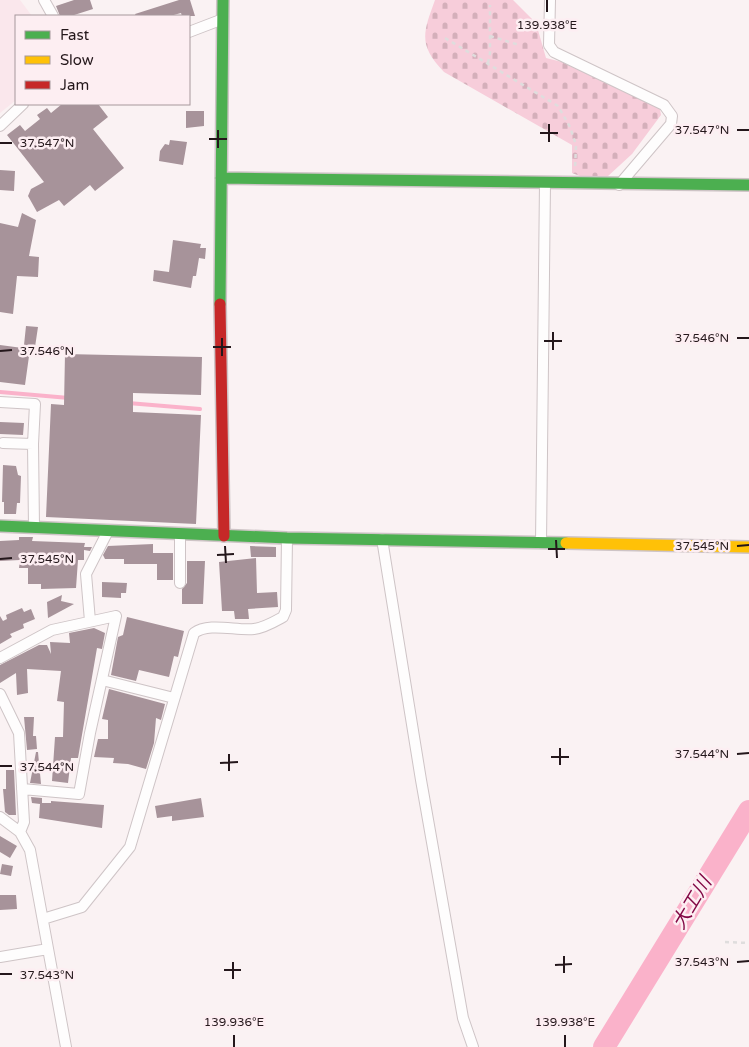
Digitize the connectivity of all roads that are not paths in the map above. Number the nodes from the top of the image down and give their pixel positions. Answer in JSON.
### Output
{"nodes":[{"id":1,"x":44,"y":0,"type":"edge"},
{"id":2,"x":223,"y":0,"type":"edge"},
{"id":3,"x":550,"y":0,"type":"edge"},
{"id":4,"x":52,"y":15,"type":"edge"},
{"id":5,"x":223,"y":19,"type":"junction"},
{"id":6,"x":190,"y":32,"type":"edge"},
{"id":7,"x":22,"y":105,"type":"edge"},
{"id":8,"x":0,"y":126,"type":"edge"},
{"id":9,"x":222,"y":178,"type":"junction"},
{"id":10,"x":545,"y":183,"type":"junction"},
{"id":11,"x":619,"y":185,"type":"junction"},
{"id":12,"x":749,"y":185,"type":"edge"},
{"id":13,"x":0,"y":402,"type":"edge"},
{"id":14,"x":3,"y":443,"type":"dead end"},
{"id":15,"x":33,"y":444,"type":"junction"},
{"id":16,"x":0,"y":526,"type":"edge"},
{"id":17,"x":34,"y":527,"type":"junction"},
{"id":18,"x":108,"y":531,"type":"junction"},
{"id":19,"x":180,"y":534,"type":"junction"},
{"id":20,"x":224,"y":536,"type":"junction"},
{"id":21,"x":287,"y":538,"type":"junction"},
{"id":22,"x":382,"y":539,"type":"junction"},
{"id":23,"x":541,"y":543,"type":"junction"},
{"id":24,"x":749,"y":547,"type":"edge"},
{"id":25,"x":180,"y":583,"type":"dead end"},
{"id":26,"x":90,"y":621,"type":"junction"},
{"id":27,"x":0,"y":658,"type":"edge"},
{"id":28,"x":102,"y":680,"type":"junction"},
{"id":29,"x":0,"y":694,"type":"edge"},
{"id":30,"x":174,"y":698,"type":"junction"},
{"id":31,"x":22,"y":788,"type":"junction"},
{"id":32,"x":0,"y":817,"type":"edge"},
{"id":33,"x":20,"y":832,"type":"junction"},
{"id":34,"x":42,"y":919,"type":"junction"},
{"id":35,"x":48,"y":949,"type":"junction"},
{"id":36,"x":0,"y":957,"type":"edge"},
{"id":37,"x":66,"y":1047,"type":"edge"},
{"id":38,"x":473,"y":1047,"type":"edge"}],
"edges":[{"from":1,"to":4,"type":"street"},
{"from":2,"to":5,"type":"street"},
{"from":3,"to":11,"type":"street"},
{"from":5,"to":6,"type":"street"},
{"from":5,"to":9,"type":"street"},
{"from":7,"to":8,"type":"street"},
{"from":9,"to":10,"type":"street"},
{"from":9,"to":20,"type":"street"},
{"from":10,"to":11,"type":"street"},
{"from":10,"to":23,"type":"street"},
{"from":11,"to":12,"type":"street"},
{"from":13,"to":15,"type":"street"},
{"from":14,"to":15,"type":"street"},
{"from":15,"to":17,"type":"street"},
{"from":16,"to":17,"type":"street"},
{"from":17,"to":18,"type":"street"},
{"from":18,"to":19,"type":"street"},
{"from":18,"to":26,"type":"street"},
{"from":19,"to":20,"type":"street"},
{"from":19,"to":25,"type":"street"},
{"from":20,"to":21,"type":"street"},
{"from":21,"to":22,"type":"street"},
{"from":21,"to":30,"type":"street"},
{"from":22,"to":23,"type":"street"},
{"from":22,"to":38,"type":"street"},
{"from":23,"to":24,"type":"street"},
{"from":26,"to":27,"type":"street"},
{"from":26,"to":28,"type":"street"},
{"from":28,"to":30,"type":"street"},
{"from":28,"to":31,"type":"street"},
{"from":29,"to":31,"type":"street"},
{"from":30,"to":34,"type":"street"},
{"from":31,"to":33,"type":"street"},
{"from":32,"to":33,"type":"street"},
{"from":33,"to":34,"type":"street"},
{"from":34,"to":35,"type":"street"},
{"from":35,"to":36,"type":"street"},
{"from":35,"to":37,"type":"street"}]}
